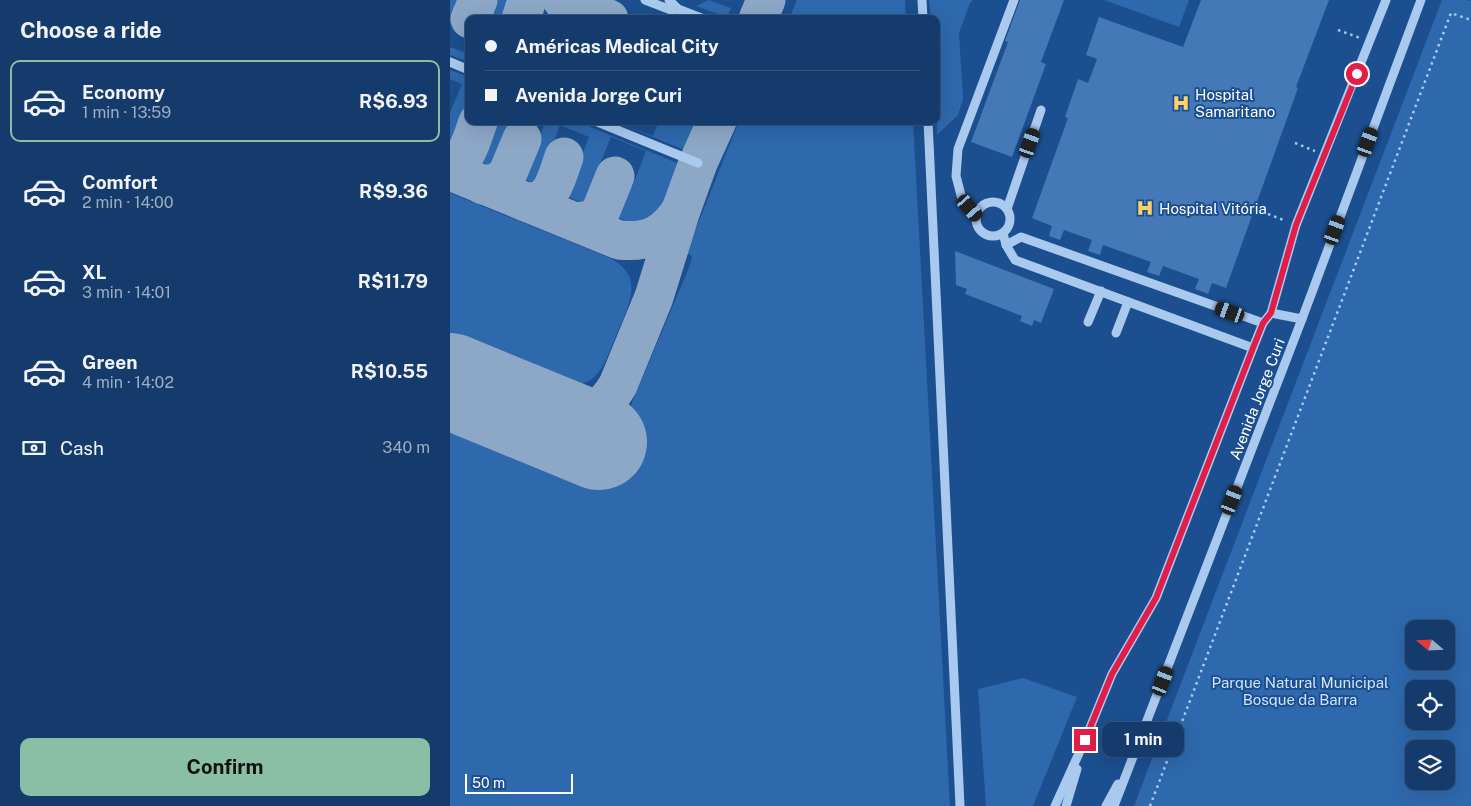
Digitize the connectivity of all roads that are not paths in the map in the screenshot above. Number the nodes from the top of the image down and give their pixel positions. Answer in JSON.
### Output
{"nodes":[{"id":1,"x":645,"y":0,"type":"edge"},
{"id":2,"x":669,"y":0,"type":"edge"},
{"id":3,"x":922,"y":0,"type":"edge"},
{"id":4,"x":1014,"y":0,"type":"edge"},
{"id":5,"x":1386,"y":0,"type":"edge"},
{"id":6,"x":1421,"y":0,"type":"edge"},
{"id":7,"x":678,"y":9,"type":"junction"},
{"id":8,"x":694,"y":15,"type":"edge"},
{"id":9,"x":923,"y":15,"type":"edge"},
{"id":10,"x":450,"y":62,"type":"edge"},
{"id":11,"x":465,"y":68,"type":"edge"},
{"id":12,"x":1041,"y":110,"type":"dead end"},
{"id":13,"x":605,"y":125,"type":"edge"},
{"id":14,"x":928,"y":125,"type":"edge"},
{"id":15,"x":698,"y":164,"type":"dead end"},
{"id":16,"x":1007,"y":209,"type":"junction"},
{"id":17,"x":977,"y":216,"type":"junction"},
{"id":18,"x":1003,"y":233,"type":"junction"},
{"id":19,"x":1006,"y":245,"type":"junction"},
{"id":20,"x":1101,"y":291,"type":"junction"},
{"id":21,"x":1128,"y":302,"type":"junction"},
{"id":22,"x":1271,"y":313,"type":"junction"},
{"id":23,"x":1302,"y":319,"type":"junction"},
{"id":24,"x":1088,"y":322,"type":"dead end"},
{"id":25,"x":1263,"y":323,"type":"junction"},
{"id":26,"x":1116,"y":333,"type":"dead end"},
{"id":27,"x":1253,"y":348,"type":"junction"},
{"id":28,"x":1085,"y":740,"type":"junction"},
{"id":29,"x":1137,"y":748,"type":"junction"},
{"id":30,"x":960,"y":806,"type":"edge"},
{"id":31,"x":1055,"y":806,"type":"edge"},
{"id":32,"x":1066,"y":806,"type":"edge"},
{"id":33,"x":1106,"y":806,"type":"edge"},
{"id":34,"x":1114,"y":806,"type":"edge"}],
"edges":[{"from":1,"to":7,"type":"street"},
{"from":2,"to":7,"type":"street"},
{"from":3,"to":9,"type":"street"},
{"from":4,"to":17,"type":"street"},
{"from":5,"to":22,"type":"street","name":"Avenida Jorge Curi"},
{"from":6,"to":23,"type":"street","name":"Avenida Jorge Curi"},
{"from":7,"to":8,"type":"street"},
{"from":10,"to":11,"type":"street"},
{"from":12,"to":16,"type":"street"},
{"from":13,"to":15,"type":"street"},
{"from":14,"to":30,"type":"street"},
{"from":16,"to":17,"type":"street"},
{"from":16,"to":18,"type":"street"},
{"from":17,"to":18,"type":"street"},
{"from":18,"to":19,"type":"street"},
{"from":19,"to":20,"type":"street"},
{"from":19,"to":25,"type":"street"},
{"from":20,"to":21,"type":"street"},
{"from":20,"to":24,"type":"street"},
{"from":21,"to":26,"type":"street"},
{"from":21,"to":27,"type":"street"},
{"from":22,"to":23,"type":"street"},
{"from":22,"to":25,"type":"street","name":"Avenida Jorge Curi"},
{"from":23,"to":29,"type":"street","name":"Avenida Jorge Curi"},
{"from":25,"to":27,"type":"street","name":"Avenida Jorge Curi"},
{"from":27,"to":28,"type":"street","name":"Avenida Jorge Curi"},
{"from":28,"to":31,"type":"street","name":"Avenida Jorge Curi"},
{"from":28,"to":32,"type":"street"},
{"from":29,"to":33,"type":"street"},
{"from":29,"to":34,"type":"street","name":"Avenida Jorge Curi"}]}
